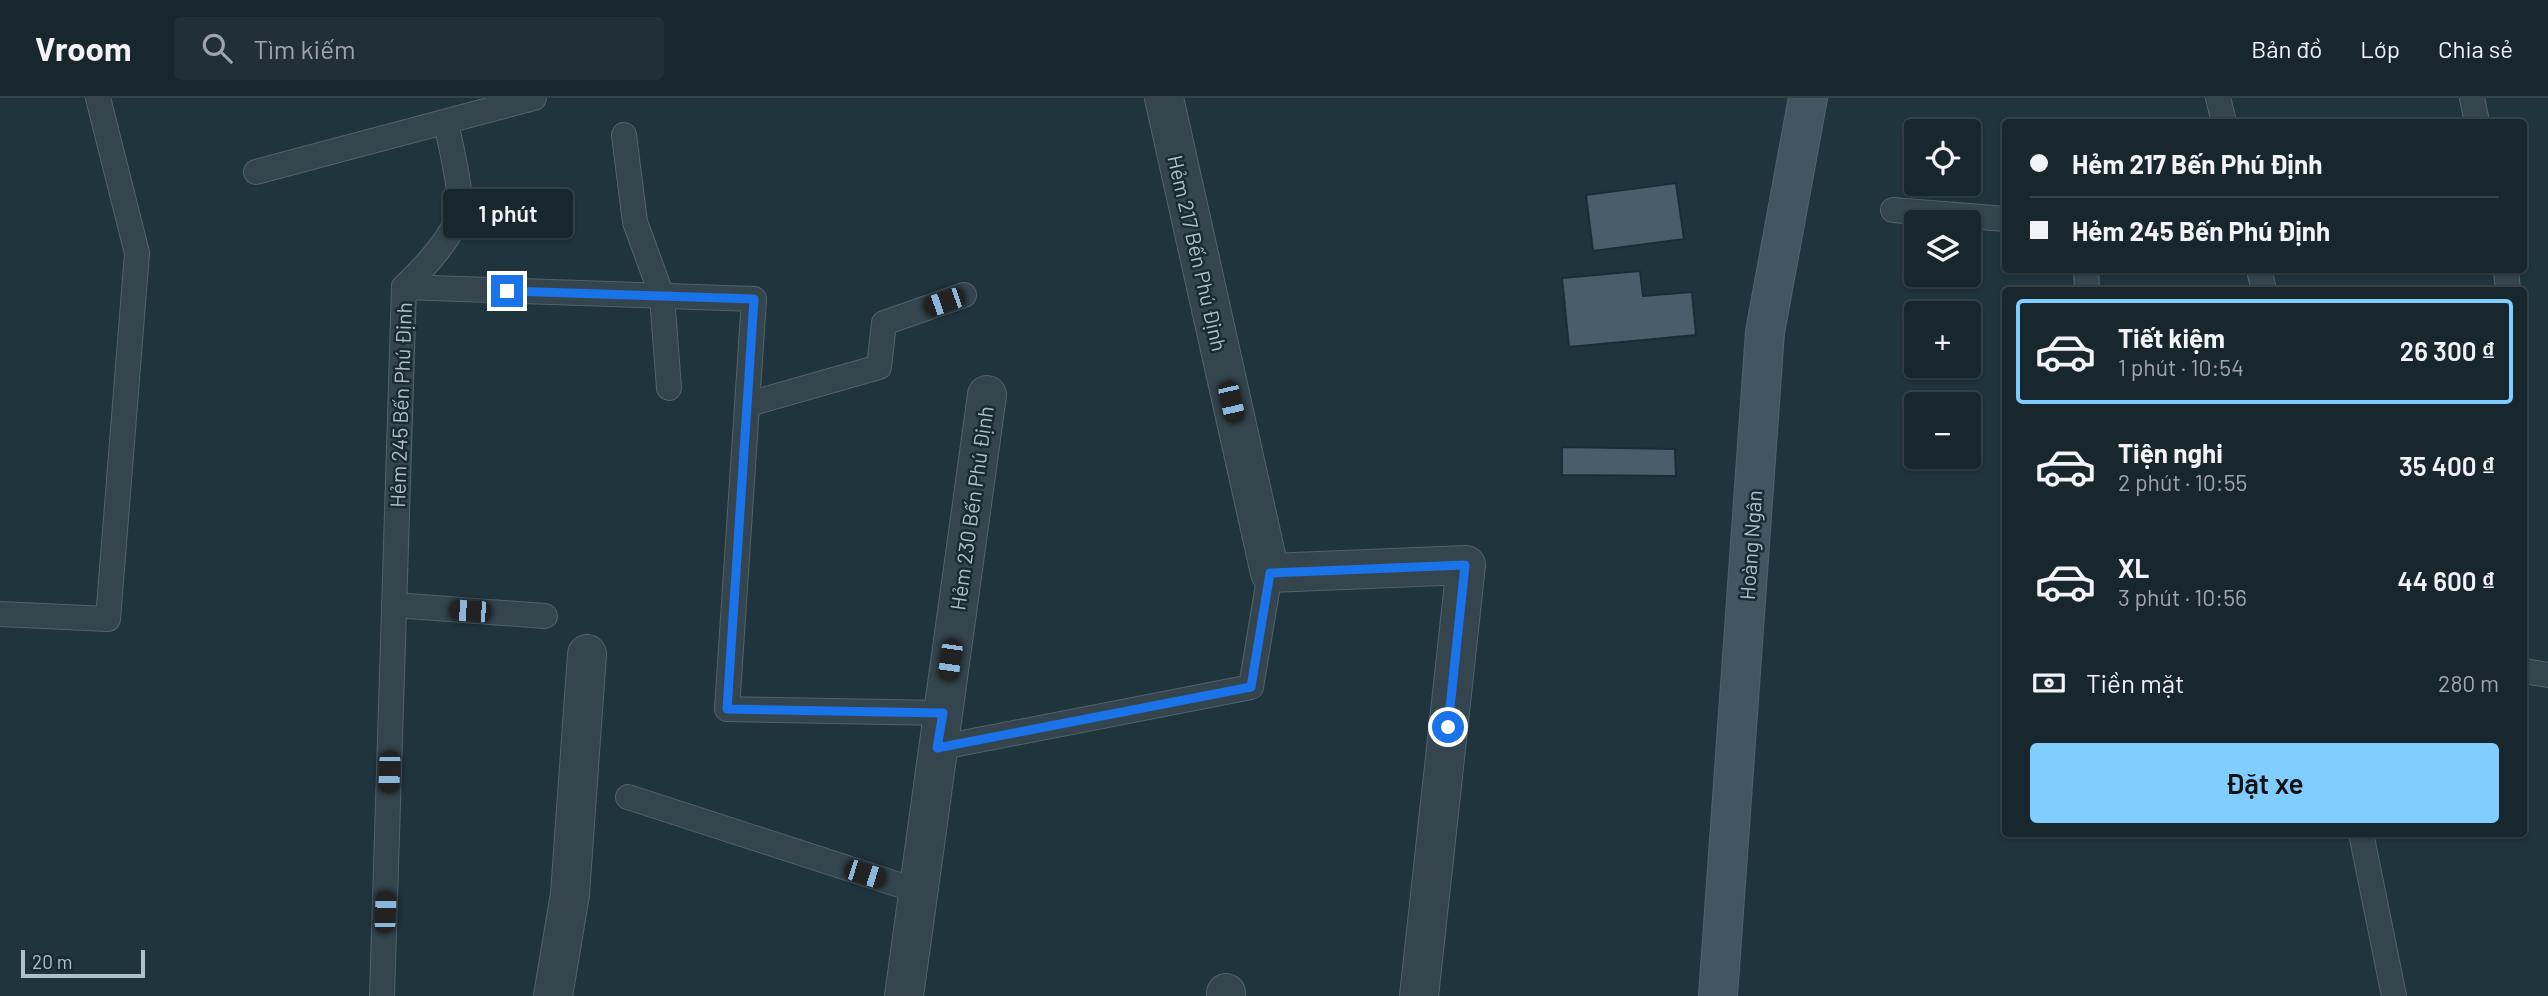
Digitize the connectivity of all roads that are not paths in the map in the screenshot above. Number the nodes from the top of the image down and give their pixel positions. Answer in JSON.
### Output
{"nodes":[{"id":1,"x":98,"y":98,"type":"edge"},
{"id":2,"x":1164,"y":98,"type":"edge"},
{"id":3,"x":1808,"y":98,"type":"edge"},
{"id":4,"x":2218,"y":98,"type":"edge"},
{"id":5,"x":2472,"y":98,"type":"edge"},
{"id":6,"x":523,"y":100,"type":"edge"},
{"id":7,"x":2223,"y":119,"type":"edge"},
{"id":8,"x":2476,"y":119,"type":"edge"},
{"id":9,"x":446,"y":122,"type":"junction"},
{"id":10,"x":624,"y":135,"type":"dead end"},
{"id":11,"x":256,"y":172,"type":"dead end"},
{"id":12,"x":1893,"y":210,"type":"dead end"},
{"id":13,"x":2002,"y":219,"type":"edge"},
{"id":14,"x":404,"y":287,"type":"junction"},
{"id":15,"x":964,"y":295,"type":"dead end"},
{"id":16,"x":662,"y":296,"type":"junction"},
{"id":17,"x":668,"y":388,"type":"dead end"},
{"id":18,"x":987,"y":395,"type":"dead end"},
{"id":19,"x":749,"y":404,"type":"junction"},
{"id":20,"x":1270,"y":573,"type":"junction"},
{"id":21,"x":394,"y":605,"type":"junction"},
{"id":22,"x":0,"y":614,"type":"edge"},
{"id":23,"x":545,"y":616,"type":"dead end"},
{"id":24,"x":587,"y":654,"type":"dead end"},
{"id":25,"x":2527,"y":671,"type":"edge"},
{"id":26,"x":2548,"y":674,"type":"edge"},
{"id":27,"x":940,"y":731,"type":"junction"},
{"id":28,"x":628,"y":797,"type":"dead end"},
{"id":29,"x":2362,"y":837,"type":"edge"},
{"id":30,"x":918,"y":891,"type":"junction"},
{"id":31,"x":383,"y":996,"type":"edge"},
{"id":32,"x":553,"y":996,"type":"edge"},
{"id":33,"x":904,"y":996,"type":"edge"},
{"id":34,"x":1419,"y":996,"type":"edge"},
{"id":35,"x":1718,"y":996,"type":"edge"},
{"id":36,"x":2394,"y":996,"type":"edge"}],
"edges":[{"from":1,"to":22,"type":"lane"},
{"from":2,"to":20,"type":"street","name":"Hẻm 217 Bến Phú Định"},
{"from":3,"to":35,"type":"street","name":"Hoàng Ngân"},
{"from":4,"to":7,"type":"lane"},
{"from":5,"to":8,"type":"lane"},
{"from":6,"to":9,"type":"lane"},
{"from":9,"to":11,"type":"lane"},
{"from":9,"to":14,"type":"lane"},
{"from":10,"to":16,"type":"lane"},
{"from":12,"to":13,"type":"lane"},
{"from":14,"to":16,"type":"lane","name":"Hẻm 245 Bến Phú Định"},
{"from":14,"to":21,"type":"lane","name":"Hẻm 245 Bến Phú Định"},
{"from":15,"to":19,"type":"lane"},
{"from":16,"to":17,"type":"lane"},
{"from":16,"to":19,"type":"lane","name":"Hẻm 245 Bến Phú Định"},
{"from":18,"to":27,"type":"street","name":"Hẻm 230 Bến Phú Định"},
{"from":19,"to":27,"type":"lane","name":"Hẻm 245 Bến Phú Định"},
{"from":20,"to":27,"type":"lane"},
{"from":20,"to":34,"type":"street"},
{"from":21,"to":23,"type":"lane"},
{"from":21,"to":31,"type":"lane","name":"Hẻm 245 Bến Phú Định"},
{"from":24,"to":32,"type":"street"},
{"from":25,"to":26,"type":"lane"},
{"from":27,"to":30,"type":"street","name":"Hẻm 230 Bến Phú Định"},
{"from":28,"to":30,"type":"lane"},
{"from":29,"to":36,"type":"lane"},
{"from":30,"to":33,"type":"street","name":"Hẻm 230 Bến Phú Định"}]}
